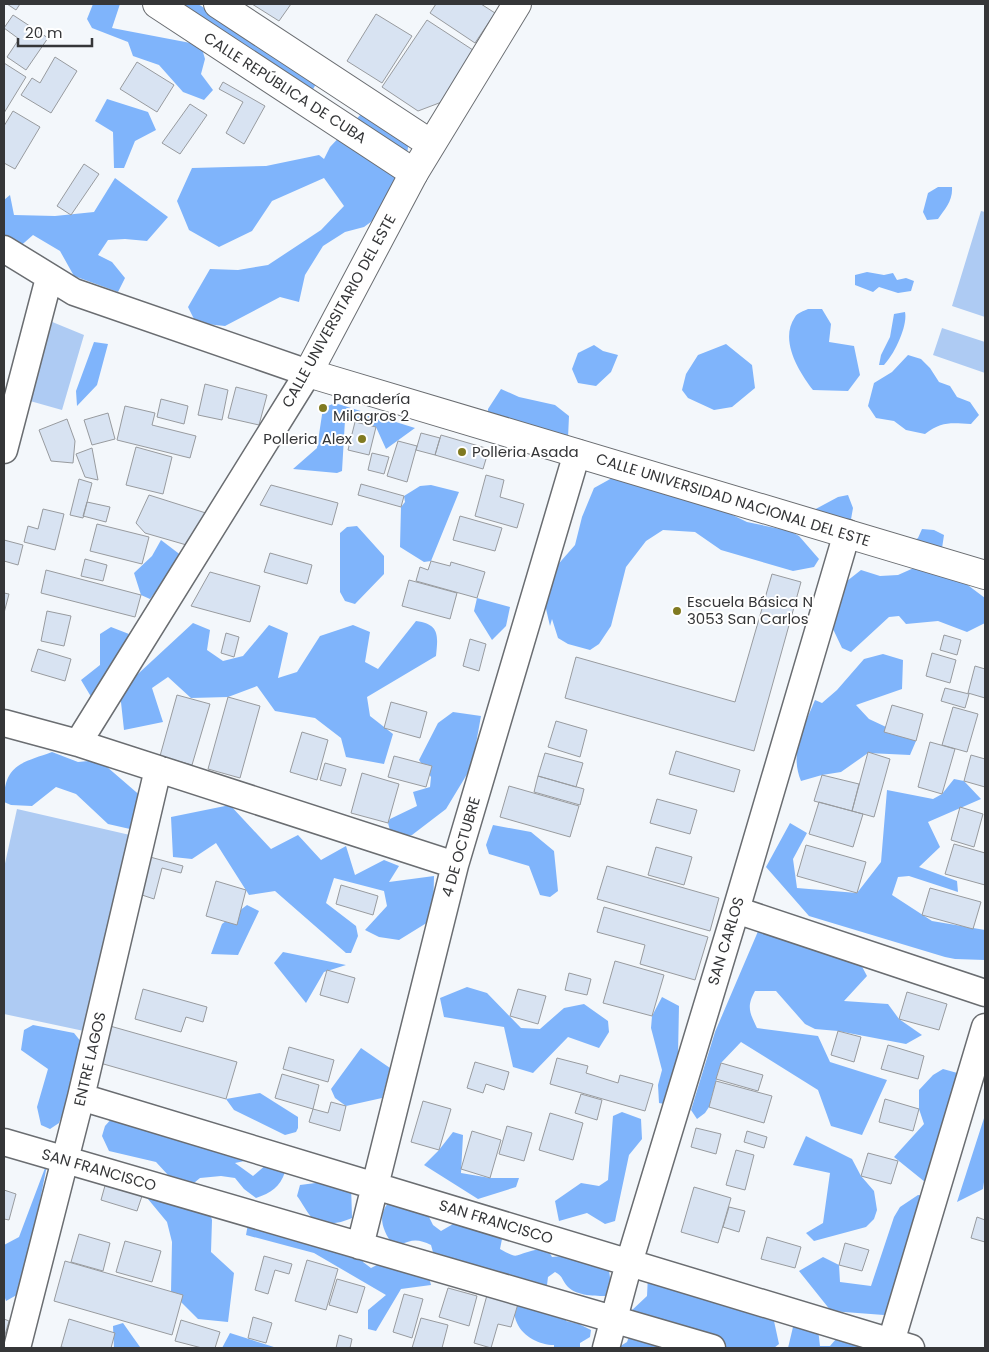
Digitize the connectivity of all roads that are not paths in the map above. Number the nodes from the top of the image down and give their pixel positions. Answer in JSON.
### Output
{"nodes":[{"id":1,"x":157,"y":4,"type":"edge"},
{"id":2,"x":218,"y":4,"type":"edge"},
{"id":3,"x":517,"y":4,"type":"edge"},
{"id":4,"x":432,"y":144,"type":"junction"},
{"id":5,"x":414,"y":173,"type":"junction"},
{"id":6,"x":4,"y":249,"type":"edge"},
{"id":7,"x":49,"y":278,"type":"junction"},
{"id":8,"x":308,"y":373,"type":"junction"},
{"id":9,"x":4,"y":450,"type":"edge"},
{"id":10,"x":576,"y":453,"type":"junction"},
{"id":11,"x":847,"y":533,"type":"junction"},
{"id":12,"x":985,"y":575,"type":"edge"},
{"id":13,"x":4,"y":723,"type":"edge"},
{"id":14,"x":78,"y":743,"type":"junction"},
{"id":15,"x":158,"y":769,"type":"junction"},
{"id":16,"x":455,"y":865,"type":"junction"},
{"id":17,"x":736,"y":910,"type":"junction"},
{"id":18,"x":985,"y":993,"type":"edge"},
{"id":19,"x":985,"y":1027,"type":"edge"},
{"id":20,"x":81,"y":1097,"type":"junction"},
{"id":21,"x":4,"y":1142,"type":"edge"},
{"id":22,"x":64,"y":1160,"type":"junction"},
{"id":23,"x":375,"y":1186,"type":"junction"},
{"id":24,"x":360,"y":1246,"type":"junction"},
{"id":25,"x":629,"y":1263,"type":"junction"},
{"id":26,"x":615,"y":1320,"type":"junction"},
{"id":27,"x":901,"y":1345,"type":"edge"},
{"id":28,"x":17,"y":1348,"type":"edge"},
{"id":29,"x":606,"y":1348,"type":"edge"},
{"id":30,"x":712,"y":1348,"type":"edge"}],
"edges":[{"from":1,"to":5,"type":"street","name":"CALLE REPÚBLICA DE CUBA"},
{"from":2,"to":4,"type":"street"},
{"from":3,"to":4,"type":"street","name":"CALLE UNIVERSITARIO DEL ESTE"},
{"from":4,"to":5,"type":"street","name":"CALLE UNIVERSITARIO DEL ESTE"},
{"from":5,"to":8,"type":"street","name":"CALLE UNIVERSITARIO DEL ESTE"},
{"from":6,"to":7,"type":"street","name":"CALLE UNIVERSIDAD NACIONAL DEL ESTE"},
{"from":7,"to":8,"type":"street","name":"CALLE UNIVERSIDAD NACIONAL DEL ESTE"},
{"from":7,"to":9,"type":"street"},
{"from":8,"to":10,"type":"street","name":"CALLE UNIVERSIDAD NACIONAL DEL ESTE"},
{"from":8,"to":14,"type":"street","name":"CALLE UNIVERSITARIO DEL ESTE"},
{"from":10,"to":11,"type":"street","name":"CALLE UNIVERSIDAD NACIONAL DEL ESTE"},
{"from":10,"to":16,"type":"street","name":"4 DE OCTUBRE"},
{"from":11,"to":12,"type":"street","name":"CALLE UNIVERSIDAD NACIONAL DEL ESTE"},
{"from":11,"to":17,"type":"street","name":"SAN CARLOS"},
{"from":13,"to":14,"type":"street"},
{"from":14,"to":15,"type":"street"},
{"from":15,"to":16,"type":"street"},
{"from":15,"to":20,"type":"street","name":"ENTRE LAGOS"},
{"from":16,"to":23,"type":"street","name":"4 DE OCTUBRE"},
{"from":17,"to":18,"type":"street"},
{"from":17,"to":25,"type":"street","name":"SAN CARLOS"},
{"from":19,"to":27,"type":"street"},
{"from":20,"to":22,"type":"street","name":"ENTRE LAGOS"},
{"from":20,"to":23,"type":"street","name":"SAN FRANCISCO"},
{"from":21,"to":22,"type":"street","name":"SAN FRANCISCO"},
{"from":22,"to":24,"type":"street","name":"SAN FRANCISCO"},
{"from":22,"to":28,"type":"street","name":"ENTRE LAGOS"},
{"from":23,"to":24,"type":"street","name":"4 DE OCTUBRE"},
{"from":23,"to":25,"type":"street","name":"SAN FRANCISCO"},
{"from":24,"to":26,"type":"street","name":"SAN FRANCISCO"},
{"from":25,"to":26,"type":"street","name":"SAN CARLOS"},
{"from":25,"to":27,"type":"street","name":"SAN FRANCISCO"},
{"from":26,"to":29,"type":"street","name":"SAN CARLOS"},
{"from":26,"to":30,"type":"street","name":"SAN FRANCISCO"}]}
